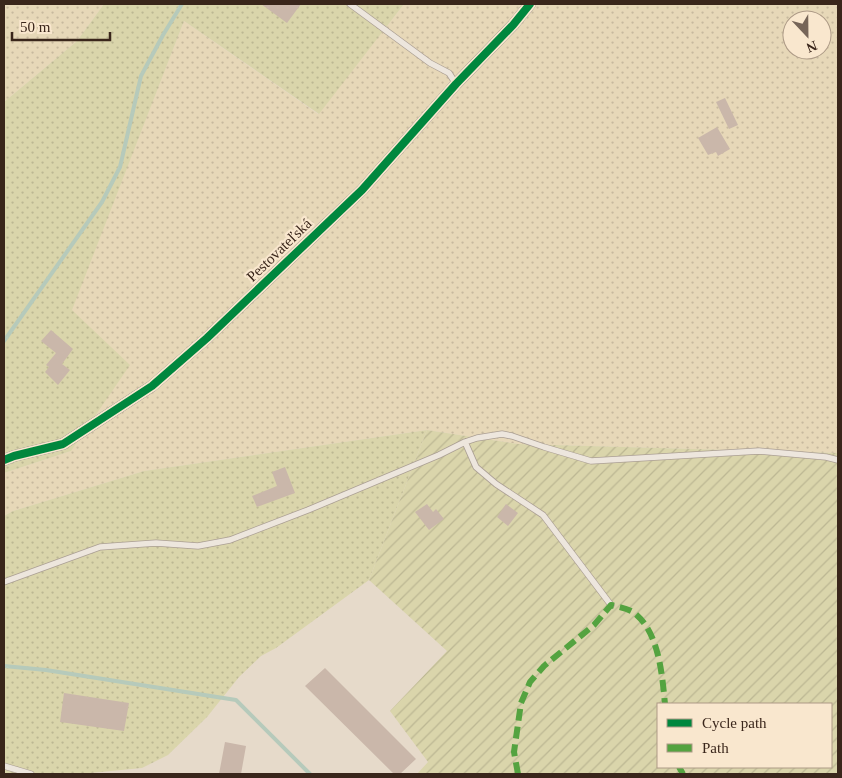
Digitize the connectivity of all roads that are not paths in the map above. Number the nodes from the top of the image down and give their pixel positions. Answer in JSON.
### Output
{"nodes":[{"id":1,"x":350,"y":4,"type":"edge"},
{"id":2,"x":530,"y":4,"type":"edge"},
{"id":3,"x":456,"y":84,"type":"junction"},
{"id":4,"x":464,"y":442,"type":"junction"},
{"id":5,"x":4,"y":460,"type":"edge"},
{"id":6,"x":838,"y":460,"type":"edge"},
{"id":7,"x":4,"y":582,"type":"edge"},
{"id":8,"x":611,"y":605,"type":"dead end"},
{"id":9,"x":4,"y":766,"type":"edge"},
{"id":10,"x":31,"y":774,"type":"edge"}],
"edges":[{"from":1,"to":3,"type":"lane"},
{"from":2,"to":3,"type":"street","name":"Pestovateľská"},
{"from":3,"to":5,"type":"street","name":"Pestovateľská"},
{"from":4,"to":6,"type":"lane"},
{"from":4,"to":7,"type":"lane"},
{"from":4,"to":8,"type":"lane"},
{"from":9,"to":10,"type":"lane"}]}
